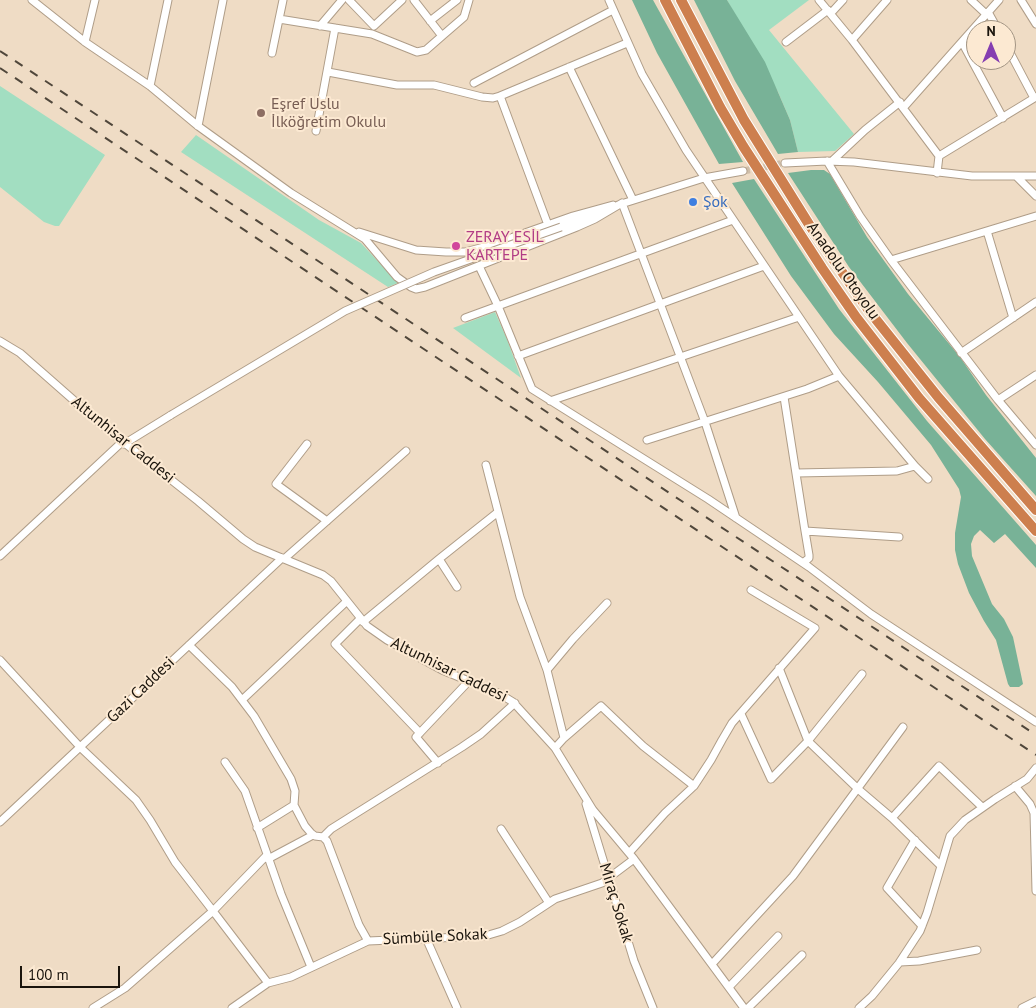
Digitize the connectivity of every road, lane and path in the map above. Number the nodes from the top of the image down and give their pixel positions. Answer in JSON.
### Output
{"nodes":[{"id":1,"x":32,"y":0,"type":"edge"},
{"id":2,"x":94,"y":0,"type":"edge"},
{"id":3,"x":168,"y":0,"type":"edge"},
{"id":4,"x":223,"y":0,"type":"edge"},
{"id":5,"x":283,"y":0,"type":"edge"},
{"id":6,"x":342,"y":0,"type":"edge"},
{"id":7,"x":349,"y":0,"type":"edge"},
{"id":8,"x":402,"y":0,"type":"edge"},
{"id":9,"x":414,"y":0,"type":"edge"},
{"id":10,"x":457,"y":0,"type":"edge"},
{"id":11,"x":469,"y":0,"type":"edge"},
{"id":12,"x":609,"y":0,"type":"edge"},
{"id":13,"x":665,"y":0,"type":"edge"},
{"id":14,"x":683,"y":0,"type":"edge"},
{"id":15,"x":819,"y":0,"type":"edge"},
{"id":16,"x":842,"y":0,"type":"edge"},
{"id":17,"x":887,"y":0,"type":"edge"},
{"id":18,"x":971,"y":0,"type":"edge"},
{"id":19,"x":999,"y":0,"type":"edge"},
{"id":20,"x":1021,"y":0,"type":"edge"},
{"id":21,"x":613,"y":10,"type":"junction"},
{"id":22,"x":829,"y":11,"type":"junction"},
{"id":23,"x":987,"y":13,"type":"junction"},
{"id":24,"x":279,"y":18,"type":"junction"},
{"id":25,"x":992,"y":20,"type":"edge"},
{"id":26,"x":430,"y":21,"type":"junction"},
{"id":27,"x":1036,"y":24,"type":"edge"},
{"id":28,"x":320,"y":26,"type":"junction"},
{"id":29,"x":335,"y":28,"type":"junction"},
{"id":30,"x":373,"y":30,"type":"junction"},
{"id":31,"x":442,"y":36,"type":"junction"},
{"id":32,"x":852,"y":40,"type":"junction"},
{"id":33,"x":85,"y":42,"type":"junction"},
{"id":34,"x":786,"y":42,"type":"dead end"},
{"id":35,"x":962,"y":42,"type":"junction"},
{"id":36,"x":627,"y":43,"type":"junction"},
{"id":37,"x":272,"y":53,"type":"dead end"},
{"id":38,"x":1016,"y":63,"type":"edge"},
{"id":39,"x":570,"y":67,"type":"junction"},
{"id":40,"x":328,"y":72,"type":"junction"},
{"id":41,"x":474,"y":84,"type":"dead end"},
{"id":42,"x":150,"y":86,"type":"junction"},
{"id":43,"x":500,"y":96,"type":"junction"},
{"id":44,"x":1035,"y":98,"type":"edge"},
{"id":45,"x":902,"y":105,"type":"junction"},
{"id":46,"x":1003,"y":118,"type":"junction"},
{"id":47,"x":198,"y":126,"type":"junction"},
{"id":48,"x":316,"y":131,"type":"dead end"},
{"id":49,"x":939,"y":156,"type":"junction"},
{"id":50,"x":830,"y":161,"type":"junction"},
{"id":51,"x":785,"y":163,"type":"tunnel mouth"},
{"id":52,"x":742,"y":172,"type":"tunnel mouth"},
{"id":53,"x":937,"y":174,"type":"junction"},
{"id":54,"x":1017,"y":176,"type":"junction"},
{"id":55,"x":1036,"y":176,"type":"edge"},
{"id":56,"x":704,"y":178,"type":"junction"},
{"id":57,"x":1036,"y":196,"type":"edge"},
{"id":58,"x":633,"y":200,"type":"junction"},
{"id":59,"x":622,"y":204,"type":"junction"},
{"id":60,"x":1036,"y":216,"type":"edge"},
{"id":61,"x":733,"y":220,"type":"junction"},
{"id":62,"x":548,"y":225,"type":"junction"},
{"id":63,"x":349,"y":228,"type":"junction"},
{"id":64,"x":987,"y":231,"type":"junction"},
{"id":65,"x":641,"y":253,"type":"junction"},
{"id":66,"x":891,"y":260,"type":"junction"},
{"id":67,"x":479,"y":266,"type":"junction"},
{"id":68,"x":764,"y":266,"type":"junction"},
{"id":69,"x":1036,"y":302,"type":"edge"},
{"id":70,"x":660,"y":304,"type":"junction"},
{"id":71,"x":498,"y":306,"type":"junction"},
{"id":72,"x":798,"y":317,"type":"junction"},
{"id":73,"x":465,"y":318,"type":"dead end"},
{"id":74,"x":1013,"y":318,"type":"junction"},
{"id":75,"x":0,"y":340,"type":"edge"},
{"id":76,"x":961,"y":353,"type":"junction"},
{"id":77,"x":518,"y":356,"type":"junction"},
{"id":78,"x":680,"y":357,"type":"junction"},
{"id":79,"x":1036,"y":375,"type":"edge"},
{"id":80,"x":839,"y":376,"type":"junction"},
{"id":81,"x":784,"y":397,"type":"junction"},
{"id":82,"x":998,"y":400,"type":"junction"},
{"id":83,"x":550,"y":401,"type":"junction"},
{"id":84,"x":705,"y":422,"type":"junction"},
{"id":85,"x":647,"y":440,"type":"dead end"},
{"id":86,"x":123,"y":443,"type":"junction"},
{"id":87,"x":307,"y":444,"type":"dead end"},
{"id":88,"x":1036,"y":445,"type":"edge"},
{"id":89,"x":406,"y":451,"type":"dead end"},
{"id":90,"x":486,"y":465,"type":"dead end"},
{"id":91,"x":915,"y":466,"type":"junction"},
{"id":92,"x":797,"y":473,"type":"junction"},
{"id":93,"x":928,"y":479,"type":"dead end"},
{"id":94,"x":1036,"y":510,"type":"edge"},
{"id":95,"x":498,"y":512,"type":"junction"},
{"id":96,"x":736,"y":518,"type":"junction"},
{"id":97,"x":326,"y":521,"type":"junction"},
{"id":98,"x":1036,"y":531,"type":"edge"},
{"id":99,"x":805,"y":532,"type":"junction"},
{"id":100,"x":899,"y":537,"type":"dead end"},
{"id":101,"x":0,"y":556,"type":"edge"},
{"id":102,"x":283,"y":558,"type":"junction"},
{"id":103,"x":438,"y":559,"type":"junction"},
{"id":104,"x":803,"y":563,"type":"junction"},
{"id":105,"x":457,"y":587,"type":"dead end"},
{"id":106,"x":751,"y":590,"type":"dead end"},
{"id":107,"x":347,"y":601,"type":"junction"},
{"id":108,"x":607,"y":603,"type":"dead end"},
{"id":109,"x":362,"y":620,"type":"junction"},
{"id":110,"x":189,"y":644,"type":"junction"},
{"id":111,"x":0,"y":660,"type":"edge"},
{"id":112,"x":779,"y":668,"type":"junction"},
{"id":113,"x":547,"y":670,"type":"junction"},
{"id":114,"x":862,"y":674,"type":"dead end"},
{"id":115,"x":468,"y":682,"type":"junction"},
{"id":116,"x":242,"y":700,"type":"junction"},
{"id":117,"x":514,"y":703,"type":"junction"},
{"id":118,"x":741,"y":714,"type":"junction"},
{"id":119,"x":1036,"y":722,"type":"edge"},
{"id":120,"x":903,"y":727,"type":"dead end"},
{"id":121,"x":420,"y":733,"type":"junction"},
{"id":122,"x":564,"y":738,"type":"junction"},
{"id":123,"x":808,"y":742,"type":"junction"},
{"id":124,"x":81,"y":748,"type":"junction"},
{"id":125,"x":555,"y":748,"type":"junction"},
{"id":126,"x":225,"y":762,"type":"dead end"},
{"id":127,"x":438,"y":763,"type":"junction"},
{"id":128,"x":1036,"y":768,"type":"edge"},
{"id":129,"x":694,"y":786,"type":"junction"},
{"id":130,"x":1015,"y":786,"type":"junction"},
{"id":131,"x":858,"y":789,"type":"junction"},
{"id":132,"x":583,"y":796,"type":"junction"},
{"id":133,"x":294,"y":805,"type":"junction"},
{"id":134,"x":982,"y":808,"type":"junction"},
{"id":135,"x":892,"y":818,"type":"junction"},
{"id":136,"x":0,"y":822,"type":"edge"},
{"id":137,"x":257,"y":828,"type":"junction"},
{"id":138,"x":501,"y":829,"type":"dead end"},
{"id":139,"x":313,"y":835,"type":"junction"},
{"id":140,"x":323,"y":837,"type":"junction"},
{"id":141,"x":915,"y":840,"type":"junction"},
{"id":142,"x":632,"y":856,"type":"junction"},
{"id":143,"x":268,"y":857,"type":"junction"},
{"id":144,"x":940,"y":865,"type":"junction"},
{"id":145,"x":609,"y":879,"type":"junction"},
{"id":146,"x":1036,"y":891,"type":"edge"},
{"id":147,"x":549,"y":902,"type":"junction"},
{"id":148,"x":213,"y":911,"type":"junction"},
{"id":149,"x":922,"y":926,"type":"junction"},
{"id":150,"x":778,"y":936,"type":"dead end"},
{"id":151,"x":426,"y":938,"type":"junction"},
{"id":152,"x":368,"y":941,"type":"junction"},
{"id":153,"x":977,"y":950,"type":"dead end"},
{"id":154,"x":802,"y":955,"type":"dead end"},
{"id":155,"x":900,"y":962,"type":"junction"},
{"id":156,"x":712,"y":964,"type":"junction"},
{"id":157,"x":311,"y":967,"type":"junction"},
{"id":158,"x":268,"y":983,"type":"junction"},
{"id":159,"x":729,"y":987,"type":"junction"},
{"id":160,"x":1036,"y":1001,"type":"edge"},
{"id":161,"x":866,"y":1002,"type":"junction"},
{"id":162,"x":92,"y":1008,"type":"edge"},
{"id":163,"x":232,"y":1008,"type":"edge"},
{"id":164,"x":457,"y":1008,"type":"edge"},
{"id":165,"x":653,"y":1008,"type":"edge"},
{"id":166,"x":746,"y":1008,"type":"edge"},
{"id":167,"x":859,"y":1008,"type":"edge"},
{"id":168,"x":872,"y":1008,"type":"edge"},
{"id":169,"x":1022,"y":1008,"type":"edge"}],
"edges":[{"from":1,"to":33,"type":"street"},
{"from":2,"to":33,"type":"street"},
{"from":3,"to":42,"type":"street"},
{"from":4,"to":47,"type":"street"},
{"from":5,"to":24,"type":"street"},
{"from":6,"to":28,"type":"street"},
{"from":7,"to":30,"type":"street"},
{"from":8,"to":30,"type":"street"},
{"from":9,"to":26,"type":"street"},
{"from":10,"to":26,"type":"street"},
{"from":11,"to":31,"type":"street"},
{"from":12,"to":21,"type":"street"},
{"from":13,"to":98,"type":"highway","name":"Anadolu Otoyolu"},
{"from":14,"to":94,"type":"highway","name":"Anadolu Otoyolu"},
{"from":15,"to":22,"type":"street"},
{"from":16,"to":22,"type":"street"},
{"from":17,"to":32,"type":"street"},
{"from":18,"to":23,"type":"street"},
{"from":19,"to":23,"type":"street"},
{"from":20,"to":27,"type":"street"},
{"from":21,"to":36,"type":"street"},
{"from":21,"to":41,"type":"street"},
{"from":22,"to":32,"type":"street"},
{"from":22,"to":34,"type":"street"},
{"from":23,"to":25,"type":"street"},
{"from":23,"to":35,"type":"street"},
{"from":24,"to":28,"type":"street"},
{"from":24,"to":37,"type":"street"},
{"from":26,"to":31,"type":"street"},
{"from":28,"to":29,"type":"street"},
{"from":29,"to":30,"type":"street"},
{"from":29,"to":40,"type":"street"},
{"from":30,"to":31,"type":"street"},
{"from":32,"to":45,"type":"street"},
{"from":33,"to":42,"type":"street"},
{"from":35,"to":45,"type":"street"},
{"from":35,"to":46,"type":"street"},
{"from":36,"to":39,"type":"street"},
{"from":36,"to":56,"type":"street"},
{"from":38,"to":44,"type":"street"},
{"from":39,"to":43,"type":"street"},
{"from":39,"to":58,"type":"street"},
{"from":40,"to":43,"type":"street"},
{"from":40,"to":48,"type":"street"},
{"from":42,"to":47,"type":"street"},
{"from":43,"to":62,"type":"street"},
{"from":44,"to":46,"type":"street"},
{"from":45,"to":49,"type":"street"},
{"from":45,"to":50,"type":"street"},
{"from":46,"to":49,"type":"street"},
{"from":47,"to":63,"type":"street"},
{"from":49,"to":53,"type":"street"},
{"from":50,"to":51,"type":"street"},
{"from":50,"to":53,"type":"street"},
{"from":50,"to":66,"type":"street"},
{"from":52,"to":56,"type":"street"},
{"from":53,"to":54,"type":"street"},
{"from":54,"to":55,"type":"street"},
{"from":54,"to":57,"type":"street"},
{"from":56,"to":58,"type":"street"},
{"from":56,"to":61,"type":"street"},
{"from":58,"to":59,"type":"street"},
{"from":59,"to":62,"type":"street"},
{"from":59,"to":65,"type":"street"},
{"from":59,"to":67,"type":"street"},
{"from":59,"to":86,"type":"street","bridge":true},
{"from":60,"to":64,"type":"street"},
{"from":61,"to":65,"type":"street"},
{"from":61,"to":68,"type":"street"},
{"from":62,"to":63,"type":"street"},
{"from":63,"to":67,"type":"street"},
{"from":64,"to":66,"type":"street"},
{"from":64,"to":74,"type":"street"},
{"from":65,"to":70,"type":"street"},
{"from":65,"to":71,"type":"street"},
{"from":66,"to":76,"type":"street"},
{"from":67,"to":71,"type":"street"},
{"from":68,"to":70,"type":"street"},
{"from":68,"to":72,"type":"street"},
{"from":69,"to":74,"type":"street"},
{"from":70,"to":77,"type":"street"},
{"from":70,"to":78,"type":"street"},
{"from":71,"to":73,"type":"street"},
{"from":71,"to":77,"type":"street"},
{"from":72,"to":78,"type":"street"},
{"from":72,"to":80,"type":"street"},
{"from":74,"to":76,"type":"street"},
{"from":75,"to":86,"type":"street","name":"Altunhisar Caddesi"},
{"from":76,"to":82,"type":"street"},
{"from":77,"to":83,"type":"street"},
{"from":78,"to":83,"type":"street"},
{"from":78,"to":84,"type":"street"},
{"from":79,"to":82,"type":"street"},
{"from":80,"to":81,"type":"street"},
{"from":80,"to":91,"type":"street"},
{"from":81,"to":84,"type":"street"},
{"from":81,"to":92,"type":"street"},
{"from":82,"to":88,"type":"street"},
{"from":83,"to":96,"type":"street"},
{"from":84,"to":85,"type":"street"},
{"from":84,"to":96,"type":"street"},
{"from":86,"to":101,"type":"street"},
{"from":86,"to":102,"type":"street","name":"Altunhisar Caddesi"},
{"from":87,"to":97,"type":"street"},
{"from":89,"to":97,"type":"street","name":"Gazi Caddesi"},
{"from":90,"to":95,"type":"street"},
{"from":91,"to":92,"type":"street"},
{"from":91,"to":93,"type":"street"},
{"from":92,"to":99,"type":"street"},
{"from":95,"to":103,"type":"street"},
{"from":95,"to":113,"type":"street"},
{"from":96,"to":104,"type":"street"},
{"from":97,"to":102,"type":"street","name":"Gazi Caddesi"},
{"from":99,"to":100,"type":"street"},
{"from":99,"to":104,"type":"street"},
{"from":102,"to":107,"type":"street","name":"Altunhisar Caddesi"},
{"from":102,"to":110,"type":"street","name":"Gazi Caddesi"},
{"from":103,"to":105,"type":"street"},
{"from":103,"to":109,"type":"street"},
{"from":104,"to":119,"type":"street"},
{"from":106,"to":112,"type":"street","name":"Sümbüle Sokak"},
{"from":107,"to":109,"type":"street","name":"Altunhisar Caddesi"},
{"from":107,"to":116,"type":"street"},
{"from":108,"to":113,"type":"street"},
{"from":109,"to":115,"type":"street","name":"Altunhisar Caddesi"},
{"from":109,"to":121,"type":"street"},
{"from":110,"to":116,"type":"street"},
{"from":110,"to":124,"type":"street","name":"Gazi Caddesi"},
{"from":111,"to":124,"type":"street"},
{"from":112,"to":118,"type":"street","name":"Sümbüle Sokak"},
{"from":112,"to":123,"type":"street"},
{"from":113,"to":122,"type":"street"},
{"from":114,"to":123,"type":"street"},
{"from":115,"to":117,"type":"street","name":"Altunhisar Caddesi"},
{"from":115,"to":121,"type":"street"},
{"from":116,"to":133,"type":"street"},
{"from":117,"to":125,"type":"street","name":"Altunhisar Caddesi"},
{"from":117,"to":127,"type":"street"},
{"from":118,"to":123,"type":"street"},
{"from":118,"to":129,"type":"street","name":"Sümbüle Sokak"},
{"from":120,"to":131,"type":"street"},
{"from":121,"to":127,"type":"street"},
{"from":122,"to":125,"type":"street"},
{"from":122,"to":129,"type":"street"},
{"from":123,"to":131,"type":"street"},
{"from":124,"to":136,"type":"street","name":"Gazi Caddesi"},
{"from":124,"to":148,"type":"street"},
{"from":125,"to":132,"type":"street","name":"Altunhisar Caddesi"},
{"from":126,"to":137,"type":"street"},
{"from":127,"to":140,"type":"street"},
{"from":128,"to":130,"type":"street"},
{"from":129,"to":142,"type":"street","name":"Sümbüle Sokak"},
{"from":130,"to":134,"type":"street"},
{"from":130,"to":146,"type":"street"},
{"from":131,"to":135,"type":"street"},
{"from":131,"to":156,"type":"street"},
{"from":132,"to":142,"type":"street","name":"Altunhisar Caddesi"},
{"from":132,"to":145,"type":"street","name":"Miraç Sokak"},
{"from":133,"to":137,"type":"street"},
{"from":133,"to":139,"type":"street"},
{"from":134,"to":135,"type":"street"},
{"from":134,"to":144,"type":"street"},
{"from":135,"to":141,"type":"street"},
{"from":137,"to":143,"type":"street"},
{"from":138,"to":147,"type":"street"},
{"from":139,"to":140,"type":"street"},
{"from":139,"to":143,"type":"street"},
{"from":140,"to":152,"type":"street"},
{"from":141,"to":144,"type":"street"},
{"from":141,"to":149,"type":"street"},
{"from":142,"to":145,"type":"street","name":"Sümbüle Sokak"},
{"from":142,"to":156,"type":"street","name":"Altunhisar Caddesi"},
{"from":143,"to":148,"type":"street"},
{"from":143,"to":157,"type":"street"},
{"from":144,"to":149,"type":"street"},
{"from":145,"to":147,"type":"street","name":"Sümbüle Sokak"},
{"from":145,"to":165,"type":"street","name":"Miraç Sokak"},
{"from":147,"to":151,"type":"street","name":"Sümbüle Sokak"},
{"from":148,"to":158,"type":"street"},
{"from":148,"to":162,"type":"street"},
{"from":149,"to":155,"type":"street"},
{"from":150,"to":159,"type":"street"},
{"from":151,"to":152,"type":"street","name":"Sümbüle Sokak"},
{"from":151,"to":164,"type":"street"},
{"from":152,"to":157,"type":"street","name":"Sümbüle Sokak"},
{"from":153,"to":155,"type":"street"},
{"from":154,"to":166,"type":"street"},
{"from":155,"to":161,"type":"street"},
{"from":156,"to":159,"type":"street","name":"Altunhisar Caddesi"},
{"from":157,"to":158,"type":"street","name":"Sümbüle Sokak"},
{"from":158,"to":163,"type":"street","name":"Sümbüle Sokak"},
{"from":159,"to":166,"type":"street","name":"Altunhisar Caddesi"},
{"from":160,"to":169,"type":"street"},
{"from":161,"to":167,"type":"street"},
{"from":161,"to":168,"type":"street"}]}
